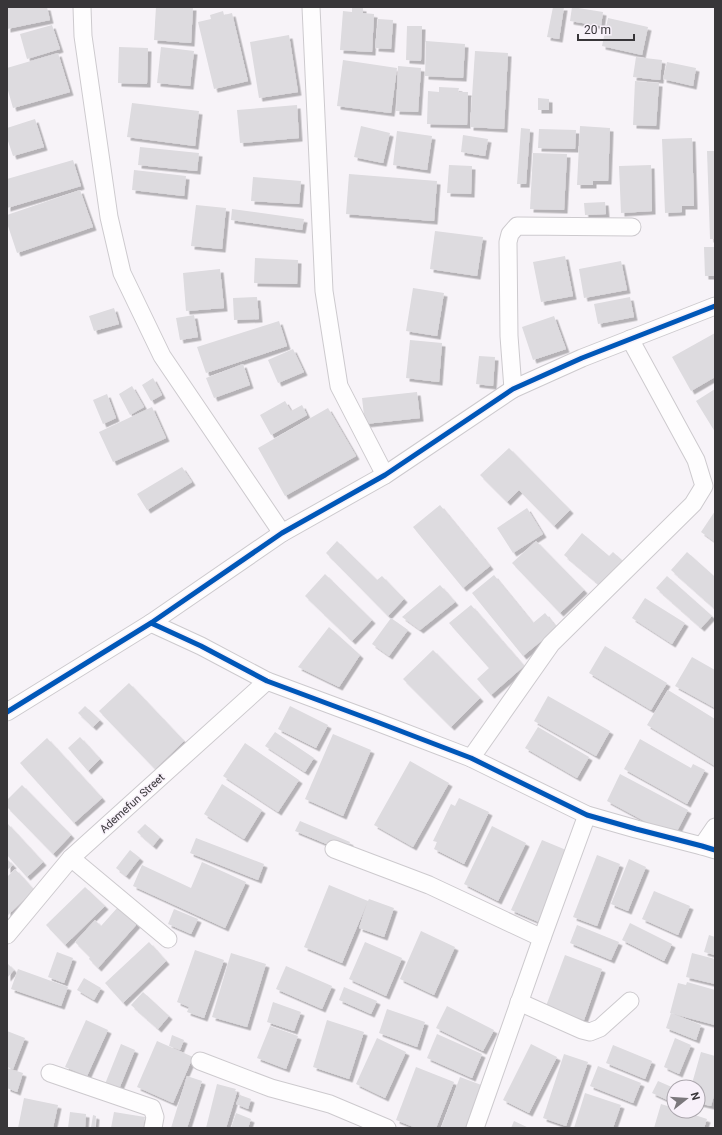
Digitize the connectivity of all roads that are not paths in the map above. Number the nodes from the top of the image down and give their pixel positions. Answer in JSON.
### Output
{"nodes":[{"id":1,"x":82,"y":7,"type":"edge"},
{"id":2,"x":311,"y":7,"type":"edge"},
{"id":3,"x":632,"y":227,"type":"dead end"},
{"id":4,"x":715,"y":306,"type":"edge"},
{"id":5,"x":630,"y":339,"type":"junction"},
{"id":6,"x":513,"y":389,"type":"junction"},
{"id":7,"x":385,"y":475,"type":"junction"},
{"id":8,"x":282,"y":533,"type":"junction"},
{"id":9,"x":151,"y":622,"type":"junction"},
{"id":10,"x":267,"y":681,"type":"junction"},
{"id":11,"x":7,"y":712,"type":"edge"},
{"id":12,"x":471,"y":758,"type":"junction"},
{"id":13,"x":587,"y":815,"type":"junction"},
{"id":14,"x":715,"y":827,"type":"edge"},
{"id":15,"x":709,"y":848,"type":"edge"},
{"id":16,"x":334,"y":849,"type":"dead end"},
{"id":17,"x":71,"y":858,"type":"junction"},
{"id":18,"x":7,"y":935,"type":"edge"},
{"id":19,"x":542,"y":938,"type":"junction"},
{"id":20,"x":168,"y":939,"type":"dead end"},
{"id":21,"x":630,"y":1001,"type":"dead end"},
{"id":22,"x":519,"y":1002,"type":"junction"},
{"id":23,"x":200,"y":1061,"type":"dead end"},
{"id":24,"x":50,"y":1073,"type":"dead end"},
{"id":25,"x":153,"y":1128,"type":"edge"},
{"id":26,"x":387,"y":1128,"type":"edge"},
{"id":27,"x":475,"y":1128,"type":"edge"}],
"edges":[{"from":1,"to":8,"type":"street"},
{"from":2,"to":7,"type":"street"},
{"from":3,"to":6,"type":"street"},
{"from":4,"to":5,"type":"street"},
{"from":5,"to":6,"type":"street"},
{"from":5,"to":12,"type":"street"},
{"from":6,"to":7,"type":"street"},
{"from":7,"to":8,"type":"street"},
{"from":8,"to":9,"type":"street"},
{"from":9,"to":10,"type":"street"},
{"from":9,"to":11,"type":"street"},
{"from":10,"to":12,"type":"street"},
{"from":10,"to":17,"type":"street","name":"Ademefun Street"},
{"from":12,"to":13,"type":"street"},
{"from":13,"to":15,"type":"street"},
{"from":13,"to":19,"type":"street"},
{"from":14,"to":15,"type":"street"},
{"from":16,"to":19,"type":"street"},
{"from":17,"to":18,"type":"street","name":"Ademefun Street"},
{"from":17,"to":20,"type":"street"},
{"from":19,"to":22,"type":"street"},
{"from":21,"to":22,"type":"street"},
{"from":22,"to":27,"type":"street"},
{"from":23,"to":26,"type":"street"},
{"from":24,"to":25,"type":"street"}]}
